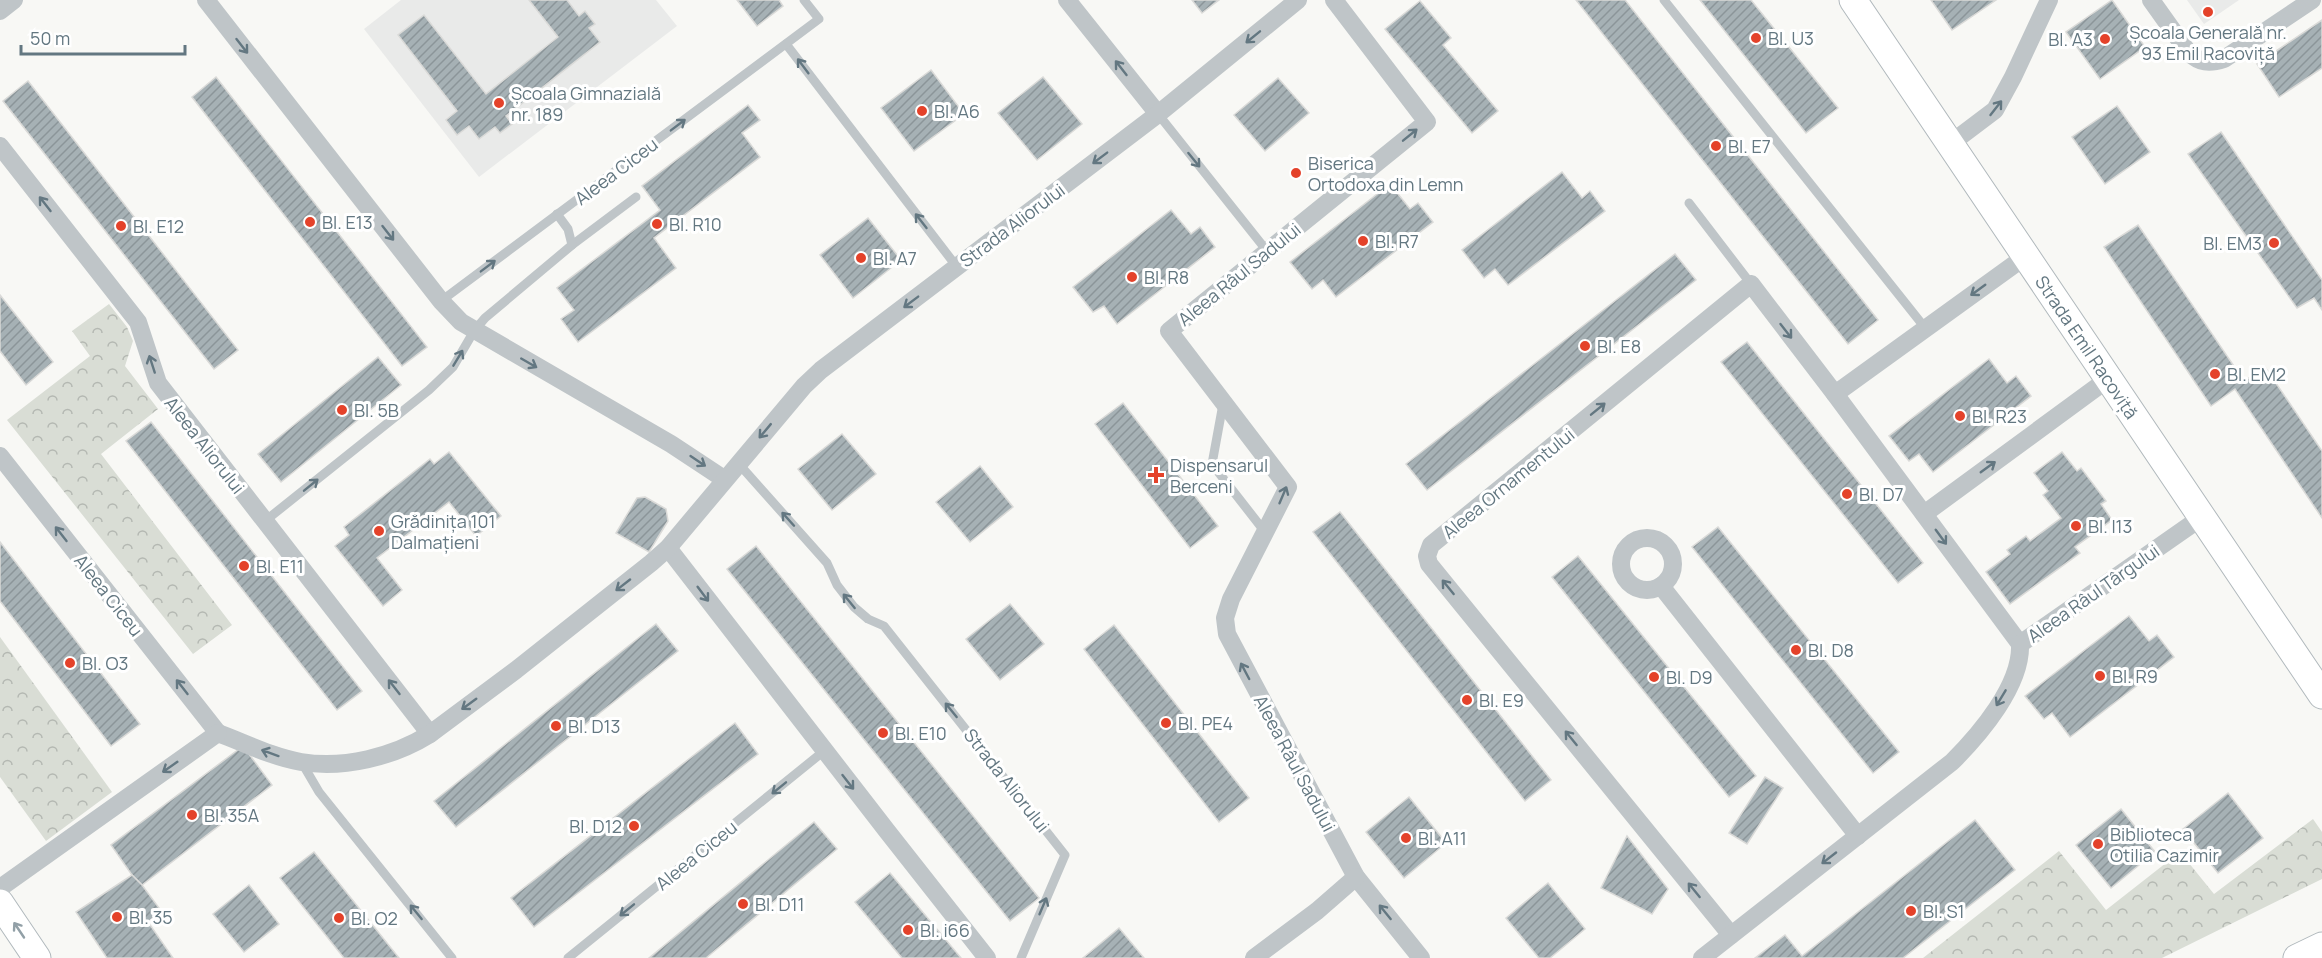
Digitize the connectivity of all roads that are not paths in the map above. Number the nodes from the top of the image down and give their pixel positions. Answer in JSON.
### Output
{"nodes":[{"id":1,"x":14,"y":0,"type":"edge"},
{"id":2,"x":206,"y":0,"type":"edge"},
{"id":3,"x":804,"y":0,"type":"edge"},
{"id":4,"x":1067,"y":0,"type":"edge"},
{"id":5,"x":1298,"y":0,"type":"edge"},
{"id":6,"x":1334,"y":0,"type":"edge"},
{"id":7,"x":1664,"y":0,"type":"edge"},
{"id":8,"x":1853,"y":0,"type":"edge"},
{"id":9,"x":2049,"y":0,"type":"edge"},
{"id":10,"x":2151,"y":0,"type":"edge"},
{"id":11,"x":2312,"y":0,"type":"edge"},
{"id":12,"x":0,"y":11,"type":"edge"},
{"id":13,"x":786,"y":44,"type":"junction"},
{"id":14,"x":1158,"y":114,"type":"junction"},
{"id":15,"x":1950,"y":144,"type":"junction"},
{"id":16,"x":0,"y":146,"type":"edge"},
{"id":17,"x":636,"y":197,"type":"dead end"},
{"id":18,"x":1689,"y":203,"type":"dead end"},
{"id":19,"x":557,"y":214,"type":"junction"},
{"id":20,"x":572,"y":244,"type":"junction"},
{"id":21,"x":1267,"y":251,"type":"junction"},
{"id":22,"x":2026,"y":256,"type":"junction"},
{"id":23,"x":957,"y":267,"type":"junction"},
{"id":24,"x":1751,"y":284,"type":"junction"},
{"id":25,"x":441,"y":301,"type":"junction"},
{"id":26,"x":1926,"y":328,"type":"junction"},
{"id":27,"x":474,"y":331,"type":"junction"},
{"id":28,"x":2108,"y":379,"type":"junction"},
{"id":29,"x":1835,"y":394,"type":"junction"},
{"id":30,"x":1224,"y":402,"type":"junction"},
{"id":31,"x":0,"y":456,"type":"edge"},
{"id":32,"x":738,"y":463,"type":"junction"},
{"id":33,"x":724,"y":479,"type":"junction"},
{"id":34,"x":1924,"y":514,"type":"junction"},
{"id":35,"x":2202,"y":517,"type":"junction"},
{"id":36,"x":265,"y":522,"type":"junction"},
{"id":37,"x":1265,"y":532,"type":"junction"},
{"id":38,"x":668,"y":548,"type":"junction"},
{"id":39,"x":1661,"y":586,"type":"dead end"},
{"id":40,"x":2020,"y":644,"type":"junction"},
{"id":41,"x":2322,"y":694,"type":"edge"},
{"id":42,"x":218,"y":733,"type":"junction"},
{"id":43,"x":430,"y":734,"type":"junction"},
{"id":44,"x":825,"y":751,"type":"junction"},
{"id":45,"x":302,"y":762,"type":"junction"},
{"id":46,"x":1858,"y":836,"type":"junction"},
{"id":47,"x":1356,"y":877,"type":"junction"},
{"id":48,"x":0,"y":888,"type":"edge"},
{"id":49,"x":0,"y":903,"type":"edge"},
{"id":50,"x":1731,"y":935,"type":"junction"},
{"id":51,"x":2322,"y":946,"type":"edge"},
{"id":52,"x":37,"y":958,"type":"edge"},
{"id":53,"x":452,"y":958,"type":"edge"},
{"id":54,"x":568,"y":958,"type":"edge"},
{"id":55,"x":987,"y":958,"type":"edge"},
{"id":56,"x":1021,"y":958,"type":"edge"},
{"id":57,"x":1254,"y":958,"type":"edge"},
{"id":58,"x":1422,"y":958,"type":"edge"},
{"id":59,"x":1702,"y":958,"type":"edge"},
{"id":60,"x":2297,"y":958,"type":"edge"}],
"edges":[{"from":1,"to":12,"type":"street"},
{"from":2,"to":25,"type":"street","one_way":true},
{"from":3,"to":13,"type":"lane","name":"Aleea Ciceu"},
{"from":14,"to":4,"type":"street","one_way":true},
{"from":5,"to":14,"type":"street","name":"Strada Aliorului","one_way":true},
{"from":21,"to":6,"type":"street","name":"Aleea Râul Sadului","one_way":true},
{"from":7,"to":26,"type":"lane"},
{"from":8,"to":15,"type":"street","name":"Strada Emil Racoviță"},
{"from":15,"to":9,"type":"street","one_way":true},
{"from":10,"to":11,"type":"street"},
{"from":19,"to":13,"type":"lane","name":"Aleea Ciceu","one_way":true},
{"from":23,"to":13,"type":"lane","one_way":true},
{"from":14,"to":21,"type":"lane","one_way":true},
{"from":14,"to":23,"type":"street","name":"Strada Aliorului","one_way":true},
{"from":15,"to":22,"type":"street","name":"Strada Emil Racoviță"},
{"from":36,"to":16,"type":"street","name":"Aleea Aliorului","one_way":true},
{"from":17,"to":20,"type":"lane"},
{"from":18,"to":24,"type":"lane"},
{"from":19,"to":20,"type":"lane"},
{"from":25,"to":19,"type":"lane","name":"Aleea Ciceu","one_way":true},
{"from":20,"to":27,"type":"lane"},
{"from":21,"to":30,"type":"street","name":"Aleea Râul Sadului"},
{"from":22,"to":26,"type":"street","one_way":true},
{"from":22,"to":28,"type":"street","name":"Strada Emil Racoviță"},
{"from":23,"to":32,"type":"street","name":"Strada Aliorului","one_way":true},
{"from":24,"to":29,"type":"street","one_way":true},
{"from":50,"to":24,"type":"street","name":"Aleea Ornamentului","one_way":true},
{"from":25,"to":27,"type":"street"},
{"from":26,"to":29,"type":"street"},
{"from":27,"to":33,"type":"street","one_way":true},
{"from":36,"to":27,"type":"lane","one_way":true},
{"from":34,"to":28,"type":"street","one_way":true},
{"from":28,"to":35,"type":"street","name":"Strada Emil Racoviță"},
{"from":29,"to":34,"type":"street"},
{"from":30,"to":37,"type":"lane"},
{"from":37,"to":30,"type":"street","name":"Aleea Râul Sadului","one_way":true},
{"from":42,"to":31,"type":"street","name":"Aleea Ciceu","one_way":true},
{"from":32,"to":33,"type":"street","name":"Strada Aliorului"},
{"from":56,"to":32,"type":"lane","name":"Strada Aliorului","one_way":true},
{"from":33,"to":38,"type":"street","name":"Strada Aliorului"},
{"from":34,"to":40,"type":"street","one_way":true},
{"from":35,"to":40,"type":"street","name":"Aleea Râul Târgului"},
{"from":35,"to":41,"type":"street","name":"Strada Emil Racoviță"},
{"from":43,"to":36,"type":"street","name":"Aleea Aliorului","one_way":true},
{"from":47,"to":37,"type":"street","name":"Aleea Râul Sadului","one_way":true},
{"from":38,"to":43,"type":"street","one_way":true},
{"from":38,"to":44,"type":"street","one_way":true},
{"from":39,"to":46,"type":"street"},
{"from":40,"to":46,"type":"street","name":"Aleea Râul Târgului","one_way":true},
{"from":45,"to":42,"type":"street","one_way":true},
{"from":42,"to":48,"type":"street","one_way":true},
{"from":43,"to":45,"type":"street"},
{"from":44,"to":54,"type":"lane","name":"Aleea Ciceu","one_way":true},
{"from":44,"to":55,"type":"street","one_way":true},
{"from":53,"to":45,"type":"lane","one_way":true},
{"from":46,"to":50,"type":"street","name":"Aleea Râul Târgului","one_way":true},
{"from":47,"to":57,"type":"street"},
{"from":58,"to":47,"type":"street","name":"Aleea Râul Sadului","one_way":true},
{"from":52,"to":49,"type":"street","one_way":true},
{"from":50,"to":59,"type":"street","name":"Aleea Râul Târgului"},
{"from":51,"to":60,"type":"street"}]}
